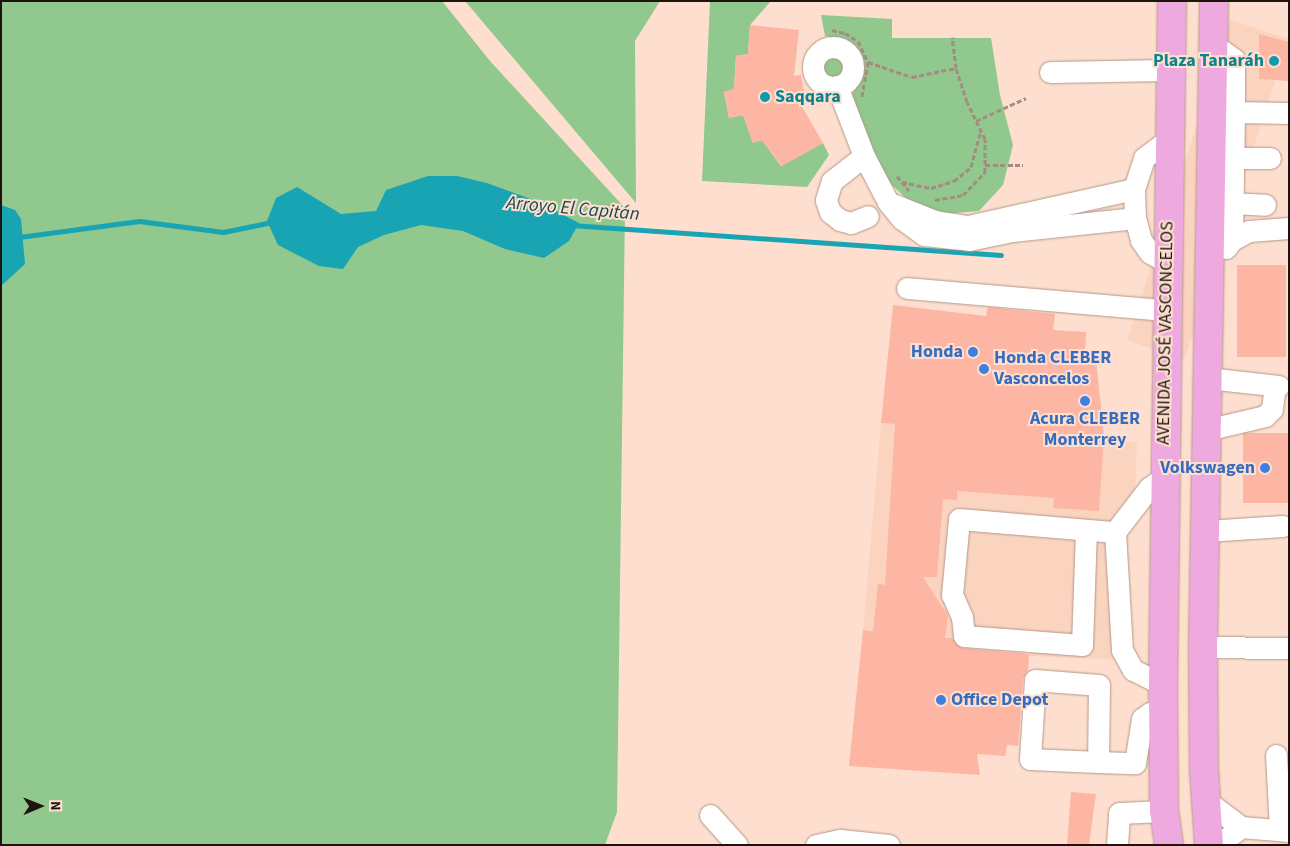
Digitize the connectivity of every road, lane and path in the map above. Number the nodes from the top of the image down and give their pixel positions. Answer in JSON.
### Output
{"nodes":[{"id":1,"x":1172,"y":1,"type":"edge"},
{"id":2,"x":1214,"y":1,"type":"edge"},
{"id":3,"x":832,"y":30,"type":"dead end"},
{"id":4,"x":952,"y":37,"type":"dead end"},
{"id":5,"x":1213,"y":44,"type":"junction"},
{"id":6,"x":868,"y":62,"type":"junction"},
{"id":7,"x":956,"y":68,"type":"junction"},
{"id":8,"x":1169,"y":70,"type":"junction"},
{"id":9,"x":1050,"y":72,"type":"dead end"},
{"id":10,"x":837,"y":86,"type":"dead end"},
{"id":11,"x":1026,"y":98,"type":"dead end"},
{"id":12,"x":862,"y":100,"type":"dead end"},
{"id":13,"x":1234,"y":112,"type":"junction"},
{"id":14,"x":1289,"y":113,"type":"edge"},
{"id":15,"x":976,"y":121,"type":"junction"},
{"id":16,"x":981,"y":130,"type":"junction"},
{"id":17,"x":1168,"y":140,"type":"junction"},
{"id":18,"x":864,"y":156,"type":"junction"},
{"id":19,"x":1233,"y":158,"type":"junction"},
{"id":20,"x":1270,"y":158,"type":"dead end"},
{"id":21,"x":985,"y":165,"type":"junction"},
{"id":22,"x":1023,"y":165,"type":"dead end"},
{"id":23,"x":892,"y":171,"type":"dead end"},
{"id":24,"x":902,"y":182,"type":"junction"},
{"id":25,"x":1134,"y":189,"type":"junction"},
{"id":26,"x":910,"y":192,"type":"dead end"},
{"id":27,"x":888,"y":202,"type":"junction"},
{"id":28,"x":927,"y":202,"type":"dead end"},
{"id":29,"x":1232,"y":203,"type":"junction"},
{"id":30,"x":1265,"y":205,"type":"dead end"},
{"id":31,"x":868,"y":216,"type":"dead end"},
{"id":32,"x":1135,"y":218,"type":"junction"},
{"id":33,"x":1289,"y":228,"type":"edge"},
{"id":34,"x":1232,"y":240,"type":"junction"},
{"id":35,"x":1167,"y":262,"type":"junction"},
{"id":36,"x":1208,"y":273,"type":"junction"},
{"id":37,"x":907,"y":288,"type":"dead end"},
{"id":38,"x":1166,"y":310,"type":"junction"},
{"id":39,"x":1207,"y":378,"type":"junction"},
{"id":40,"x":1206,"y":430,"type":"junction"},
{"id":41,"x":1164,"y":477,"type":"junction"},
{"id":42,"x":1282,"y":526,"type":"dead end"},
{"id":43,"x":1086,"y":530,"type":"junction"},
{"id":44,"x":1206,"y":531,"type":"junction"},
{"id":45,"x":1115,"y":532,"type":"junction"},
{"id":46,"x":1203,"y":647,"type":"junction"},
{"id":47,"x":1289,"y":648,"type":"edge"},
{"id":48,"x":1163,"y":698,"type":"junction"},
{"id":49,"x":1276,"y":755,"type":"dead end"},
{"id":50,"x":1098,"y":762,"type":"junction"},
{"id":51,"x":1205,"y":800,"type":"junction"},
{"id":52,"x":1164,"y":811,"type":"junction"},
{"id":53,"x":710,"y":815,"type":"dead end"},
{"id":54,"x":1241,"y":827,"type":"junction"},
{"id":55,"x":1284,"y":830,"type":"edge"},
{"id":56,"x":737,"y":845,"type":"edge"},
{"id":57,"x":816,"y":845,"type":"edge"},
{"id":58,"x":889,"y":845,"type":"edge"},
{"id":59,"x":1117,"y":845,"type":"edge"},
{"id":60,"x":1169,"y":845,"type":"edge"},
{"id":61,"x":1209,"y":845,"type":"edge"},
{"id":62,"x":1218,"y":845,"type":"edge"}],
"edges":[{"from":1,"to":8,"type":"main road","name":"AVENIDA JOSÉ VASCONCELOS"},
{"from":2,"to":5,"type":"main road"},
{"from":3,"to":6,"type":"path"},
{"from":4,"to":7,"type":"path"},
{"from":5,"to":13,"type":"street"},
{"from":5,"to":36,"type":"main road"},
{"from":6,"to":7,"type":"path"},
{"from":6,"to":12,"type":"path"},
{"from":7,"to":15,"type":"path"},
{"from":8,"to":9,"type":"street"},
{"from":8,"to":17,"type":"main road","name":"AVENIDA JOSÉ VASCONCELOS"},
{"from":10,"to":18,"type":"street"},
{"from":11,"to":15,"type":"path"},
{"from":13,"to":14,"type":"street"},
{"from":13,"to":19,"type":"street"},
{"from":15,"to":16,"type":"path"},
{"from":16,"to":21,"type":"path"},
{"from":16,"to":24,"type":"path"},
{"from":17,"to":25,"type":"street"},
{"from":17,"to":35,"type":"main road","name":"AVENIDA JOSÉ VASCONCELOS"},
{"from":18,"to":27,"type":"street"},
{"from":18,"to":31,"type":"street"},
{"from":19,"to":20,"type":"street"},
{"from":19,"to":29,"type":"street"},
{"from":21,"to":22,"type":"path"},
{"from":21,"to":28,"type":"path"},
{"from":23,"to":24,"type":"path"},
{"from":24,"to":26,"type":"path"},
{"from":25,"to":27,"type":"street"},
{"from":25,"to":32,"type":"street"},
{"from":27,"to":32,"type":"street"},
{"from":29,"to":30,"type":"street"},
{"from":29,"to":34,"type":"street"},
{"from":32,"to":35,"type":"street"},
{"from":33,"to":34,"type":"street"},
{"from":34,"to":36,"type":"street"},
{"from":35,"to":38,"type":"main road","name":"AVENIDA JOSÉ VASCONCELOS"},
{"from":36,"to":39,"type":"main road"},
{"from":37,"to":38,"type":"street"},
{"from":38,"to":41,"type":"main road","name":"AVENIDA JOSÉ VASCONCELOS"},
{"from":39,"to":40,"type":"main road"},
{"from":39,"to":40,"type":"street"},
{"from":40,"to":44,"type":"main road"},
{"from":41,"to":45,"type":"street"},
{"from":41,"to":48,"type":"main road","name":"AVENIDA JOSÉ VASCONCELOS"},
{"from":42,"to":44,"type":"street"},
{"from":43,"to":43,"type":"street"},
{"from":43,"to":45,"type":"street"},
{"from":44,"to":46,"type":"main road"},
{"from":45,"to":48,"type":"street"},
{"from":46,"to":47,"type":"street"},
{"from":46,"to":51,"type":"main road"},
{"from":48,"to":50,"type":"street"},
{"from":48,"to":52,"type":"main road","name":"AVENIDA JOSÉ VASCONCELOS"},
{"from":49,"to":55,"type":"street"},
{"from":50,"to":50,"type":"street"},
{"from":51,"to":54,"type":"street"},
{"from":51,"to":61,"type":"main road"},
{"from":52,"to":59,"type":"street"},
{"from":52,"to":60,"type":"main road","name":"AVENIDA JOSÉ VASCONCELOS"},
{"from":53,"to":56,"type":"street"},
{"from":54,"to":55,"type":"street"},
{"from":54,"to":62,"type":"street"},
{"from":57,"to":58,"type":"street"}]}
